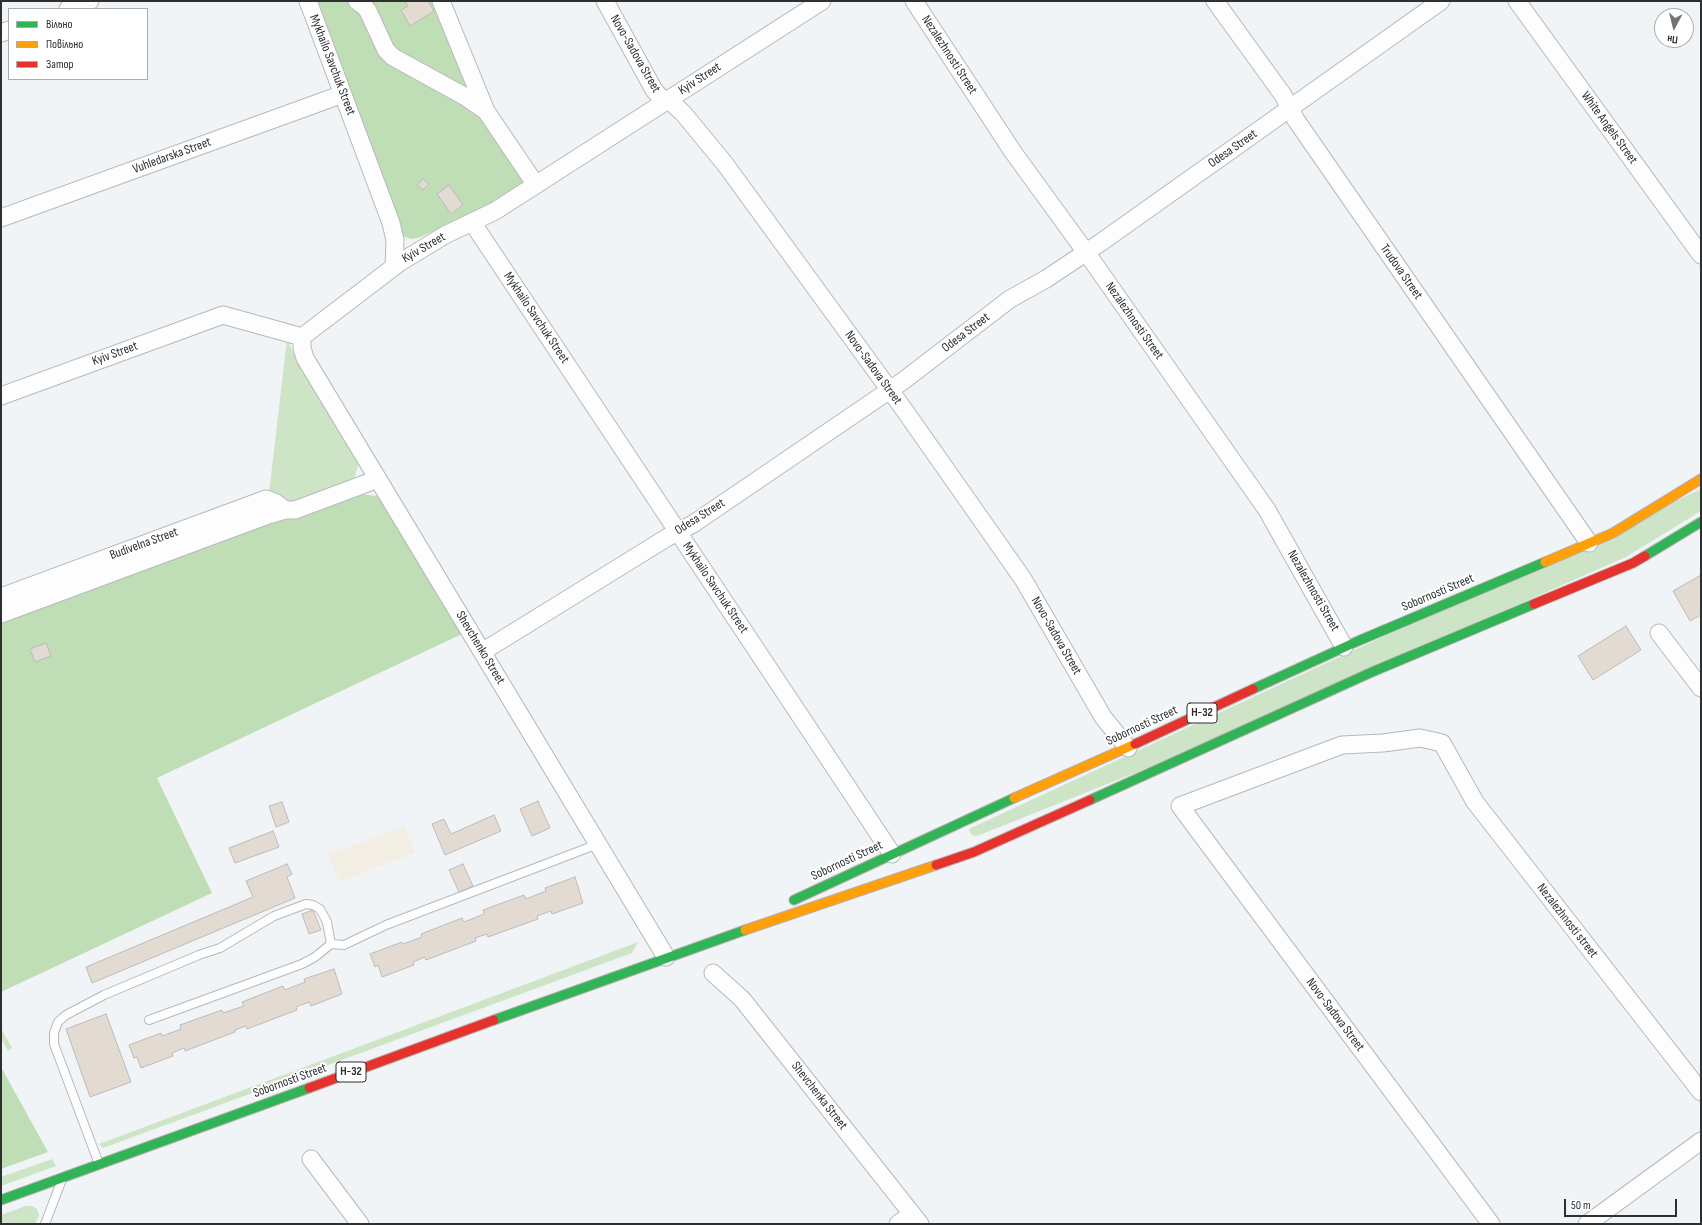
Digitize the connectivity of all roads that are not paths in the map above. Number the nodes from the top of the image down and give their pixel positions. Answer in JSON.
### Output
{"nodes":[{"id":1,"x":90,"y":1,"type":"edge"},
{"id":2,"x":308,"y":1,"type":"edge"},
{"id":3,"x":357,"y":1,"type":"edge"},
{"id":4,"x":441,"y":1,"type":"edge"},
{"id":5,"x":605,"y":1,"type":"edge"},
{"id":6,"x":822,"y":1,"type":"edge"},
{"id":7,"x":914,"y":1,"type":"edge"},
{"id":8,"x":1215,"y":1,"type":"edge"},
{"id":9,"x":1441,"y":1,"type":"edge"},
{"id":10,"x":1517,"y":1,"type":"edge"},
{"id":11,"x":71,"y":8,"type":"edge"},
{"id":12,"x":343,"y":94,"type":"junction"},
{"id":13,"x":667,"y":101,"type":"junction"},
{"id":14,"x":1290,"y":108,"type":"junction"},
{"id":15,"x":486,"y":110,"type":"junction"},
{"id":16,"x":536,"y":185,"type":"junction"},
{"id":17,"x":1,"y":218,"type":"edge"},
{"id":18,"x":472,"y":222,"type":"junction"},
{"id":19,"x":1086,"y":253,"type":"junction"},
{"id":20,"x":1701,"y":255,"type":"edge"},
{"id":21,"x":394,"y":266,"type":"junction"},
{"id":22,"x":302,"y":337,"type":"junction"},
{"id":23,"x":889,"y":390,"type":"junction"},
{"id":24,"x":1,"y":396,"type":"edge"},
{"id":25,"x":378,"y":479,"type":"junction"},
{"id":26,"x":1701,"y":479,"type":"edge"},
{"id":27,"x":285,"y":510,"type":"junction"},
{"id":28,"x":1701,"y":522,"type":"edge"},
{"id":29,"x":678,"y":532,"type":"junction"},
{"id":30,"x":1589,"y":543,"type":"junction"},
{"id":31,"x":1,"y":597,"type":"edge"},
{"id":32,"x":1,"y":614,"type":"edge"},
{"id":33,"x":1659,"y":633,"type":"dead end"},
{"id":34,"x":1344,"y":647,"type":"junction"},
{"id":35,"x":482,"y":652,"type":"junction"},
{"id":36,"x":1701,"y":688,"type":"edge"},
{"id":37,"x":1442,"y":743,"type":"joint"},
{"id":38,"x":1128,"y":748,"type":"junction"},
{"id":39,"x":598,"y":844,"type":"junction"},
{"id":40,"x":892,"y":854,"type":"junction"},
{"id":41,"x":786,"y":904,"type":"dead end"},
{"id":42,"x":771,"y":911,"type":"dead end"},
{"id":43,"x":331,"y":944,"type":"junction"},
{"id":44,"x":700,"y":945,"type":"junction"},
{"id":45,"x":666,"y":957,"type":"junction"},
{"id":46,"x":713,"y":973,"type":"dead end"},
{"id":47,"x":149,"y":1020,"type":"dead end"},
{"id":48,"x":1701,"y":1092,"type":"edge"},
{"id":49,"x":1701,"y":1141,"type":"edge"},
{"id":50,"x":311,"y":1160,"type":"dead end"},
{"id":51,"x":100,"y":1164,"type":"junction"},
{"id":52,"x":63,"y":1178,"type":"junction"},
{"id":53,"x":1,"y":1200,"type":"edge"},
{"id":54,"x":910,"y":1221,"type":"edge"},
{"id":55,"x":45,"y":1224,"type":"edge"},
{"id":56,"x":360,"y":1224,"type":"edge"},
{"id":57,"x":1491,"y":1224,"type":"edge"},
{"id":58,"x":1587,"y":1224,"type":"edge"}],
"edges":[{"from":1,"to":11,"type":"street"},
{"from":2,"to":12,"type":"street","name":"Mykhailo Savchuk Street"},
{"from":3,"to":15,"type":"street"},
{"from":4,"to":15,"type":"street"},
{"from":5,"to":13,"type":"street","name":"Novo-Sadova Street"},
{"from":6,"to":13,"type":"street","name":"Kyiv Street"},
{"from":7,"to":19,"type":"street","name":"Nezalezhnosti Street"},
{"from":8,"to":14,"type":"street","name":"Trudova Street"},
{"from":9,"to":14,"type":"street","name":"Odesa Street"},
{"from":10,"to":20,"type":"street","name":"White Angels Street"},
{"from":12,"to":17,"type":"street","name":"Vuhledarska Street"},
{"from":12,"to":21,"type":"street","name":"Mykhailo Savchuk Street"},
{"from":13,"to":16,"type":"street","name":"Kyiv Street"},
{"from":13,"to":23,"type":"street","name":"Novo-Sadova Street"},
{"from":14,"to":19,"type":"street","name":"Odesa Street"},
{"from":14,"to":30,"type":"street","name":"Trudova Street"},
{"from":15,"to":16,"type":"street"},
{"from":16,"to":18,"type":"street","name":"Kyiv Street"},
{"from":18,"to":21,"type":"street","name":"Kyiv Street"},
{"from":18,"to":29,"type":"street","name":"Mykhailo Savchuk Street"},
{"from":19,"to":23,"type":"street","name":"Odesa Street"},
{"from":19,"to":34,"type":"street","name":"Nezalezhnosti Street"},
{"from":21,"to":22,"type":"street","name":"Kyiv Street"},
{"from":22,"to":24,"type":"street","name":"Kyiv Street"},
{"from":22,"to":25,"type":"street","name":"Shevchenko Street"},
{"from":23,"to":29,"type":"street","name":"Odesa Street"},
{"from":23,"to":38,"type":"street","name":"Novo-Sadova Street"},
{"from":25,"to":27,"type":"street","name":"Budivelna Street"},
{"from":25,"to":35,"type":"street","name":"Shevchenko Street"},
{"from":26,"to":30,"type":"main road","name":"Sobornosti Street","number":"Н-32"},
{"from":27,"to":31,"type":"street","name":"Budivelna Street"},
{"from":27,"to":32,"type":"street","name":"Budivelna Street"},
{"from":28,"to":44,"type":"main road","name":"Sobornosti Street","number":"Н-32"},
{"from":29,"to":35,"type":"street","name":"Odesa Street"},
{"from":29,"to":40,"type":"street","name":"Mykhailo Savchuk Street"},
{"from":30,"to":34,"type":"main road","name":"Sobornosti Street","number":"Н-32"},
{"from":33,"to":36,"type":"street"},
{"from":34,"to":38,"type":"main road","name":"Sobornosti Street","number":"Н-32"},
{"from":35,"to":39,"type":"street","name":"Shevchenko Street"},
{"from":37,"to":48,"type":"street","name":"Nezalezhnosti street"},
{"from":37,"to":57,"type":"street","name":"Novo-Sadova Street"},
{"from":38,"to":40,"type":"main road","name":"Sobornosti Street","number":"Н-32"},
{"from":39,"to":43,"type":"lane"},
{"from":39,"to":45,"type":"street","name":"Shevchenko Street"},
{"from":40,"to":41,"type":"main road","name":"Sobornosti Street","number":"Н-32"},
{"from":42,"to":44,"type":"main road","name":"Sobornosti Street","number":"Н-32"},
{"from":43,"to":47,"type":"lane"},
{"from":43,"to":51,"type":"lane"},
{"from":44,"to":45,"type":"main road","name":"Sobornosti Street","number":"Н-32"},
{"from":45,"to":51,"type":"main road","name":"Sobornosti Street","number":"Н-32"},
{"from":46,"to":54,"type":"street","name":"Shevchenka Street"},
{"from":49,"to":58,"type":"street"},
{"from":50,"to":56,"type":"street"},
{"from":51,"to":52,"type":"main road","name":"Sobornosti Street","number":"Н-32"},
{"from":52,"to":53,"type":"main road","name":"Sobornosti Street","number":"Н-32"},
{"from":52,"to":55,"type":"lane"}]}
